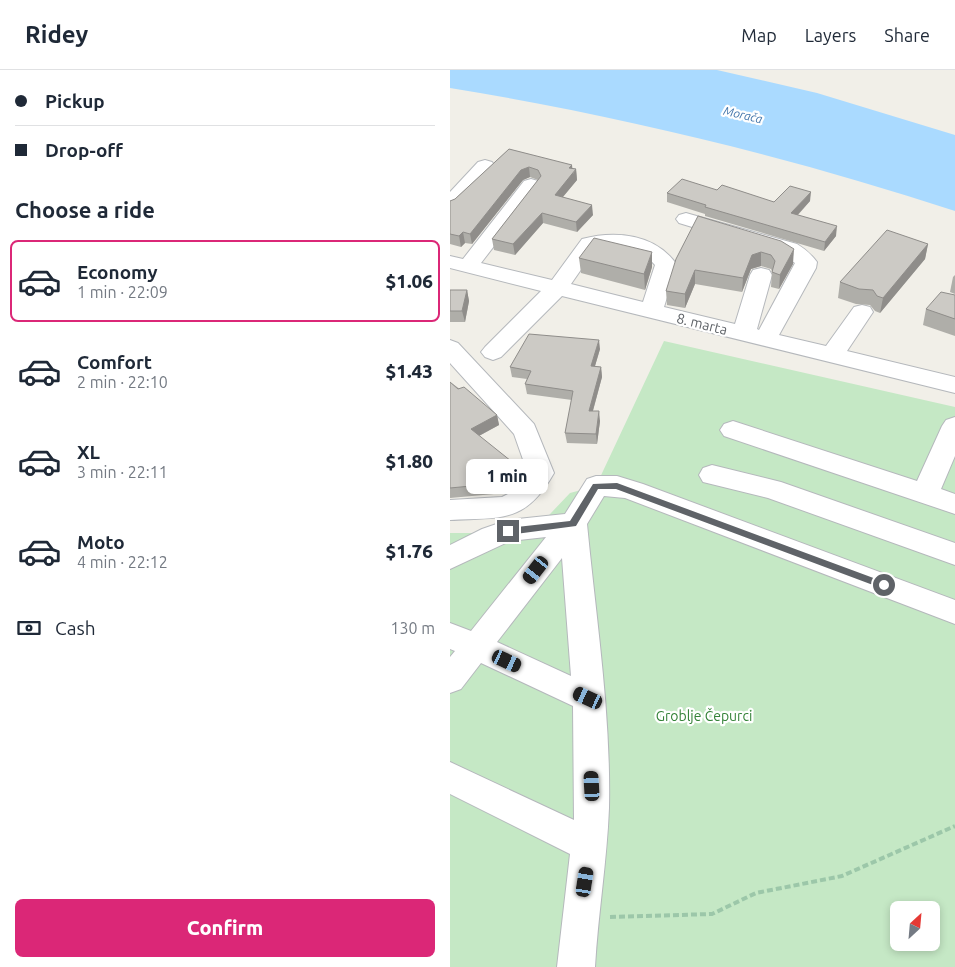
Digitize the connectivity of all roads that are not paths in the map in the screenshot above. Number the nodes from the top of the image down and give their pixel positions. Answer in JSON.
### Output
{"nodes":[{"id":1,"x":485,"y":166,"type":"dead end"},
{"id":2,"x":531,"y":184,"type":"dead end"},
{"id":3,"x":450,"y":204,"type":"edge"},
{"id":4,"x":686,"y":219,"type":"dead end"},
{"id":5,"x":459,"y":264,"type":"edge"},
{"id":6,"x":761,"y":275,"type":"dead end"},
{"id":7,"x":557,"y":288,"type":"junction"},
{"id":8,"x":651,"y":311,"type":"junction"},
{"id":9,"x":862,"y":312,"type":"dead end"},
{"id":10,"x":755,"y":336,"type":"junction"},
{"id":11,"x":450,"y":348,"type":"edge"},
{"id":12,"x":494,"y":352,"type":"dead end"},
{"id":13,"x":832,"y":355,"type":"junction"},
{"id":14,"x":955,"y":385,"type":"edge"},
{"id":15,"x":955,"y":426,"type":"edge"},
{"id":16,"x":733,"y":430,"type":"dead end"},
{"id":17,"x":712,"y":474,"type":"dead end"},
{"id":18,"x":926,"y":494,"type":"junction"},
{"id":19,"x":955,"y":504,"type":"edge"},
{"id":20,"x":450,"y":510,"type":"edge"},
{"id":21,"x":573,"y":523,"type":"junction"},
{"id":22,"x":955,"y":554,"type":"edge"},
{"id":23,"x":450,"y":558,"type":"edge"},
{"id":24,"x":955,"y":612,"type":"edge"},
{"id":25,"x":463,"y":641,"type":"edge"},
{"id":26,"x":450,"y":680,"type":"edge"},
{"id":27,"x":588,"y":698,"type":"junction"},
{"id":28,"x":450,"y":777,"type":"edge"},
{"id":29,"x":590,"y":846,"type":"junction"},
{"id":30,"x":576,"y":967,"type":"edge"}],
"edges":[{"from":1,"to":3,"type":"street"},
{"from":2,"to":5,"type":"street"},
{"from":4,"to":10,"type":"street"},
{"from":5,"to":7,"type":"street","name":"8. marta"},
{"from":6,"to":10,"type":"street"},
{"from":7,"to":8,"type":"street","name":"8. marta"},
{"from":7,"to":8,"type":"street"},
{"from":7,"to":12,"type":"street"},
{"from":8,"to":10,"type":"street","name":"8. marta"},
{"from":9,"to":13,"type":"street"},
{"from":10,"to":13,"type":"street","name":"8. marta"},
{"from":11,"to":20,"type":"street"},
{"from":13,"to":14,"type":"street","name":"8. marta"},
{"from":15,"to":18,"type":"street"},
{"from":16,"to":18,"type":"street"},
{"from":17,"to":22,"type":"street"},
{"from":18,"to":19,"type":"street"},
{"from":21,"to":23,"type":"street"},
{"from":21,"to":24,"type":"street"},
{"from":21,"to":25,"type":"street"},
{"from":21,"to":27,"type":"street"},
{"from":25,"to":26,"type":"street"},
{"from":25,"to":27,"type":"street"},
{"from":27,"to":29,"type":"street"},
{"from":28,"to":29,"type":"street"},
{"from":29,"to":30,"type":"street"}]}
